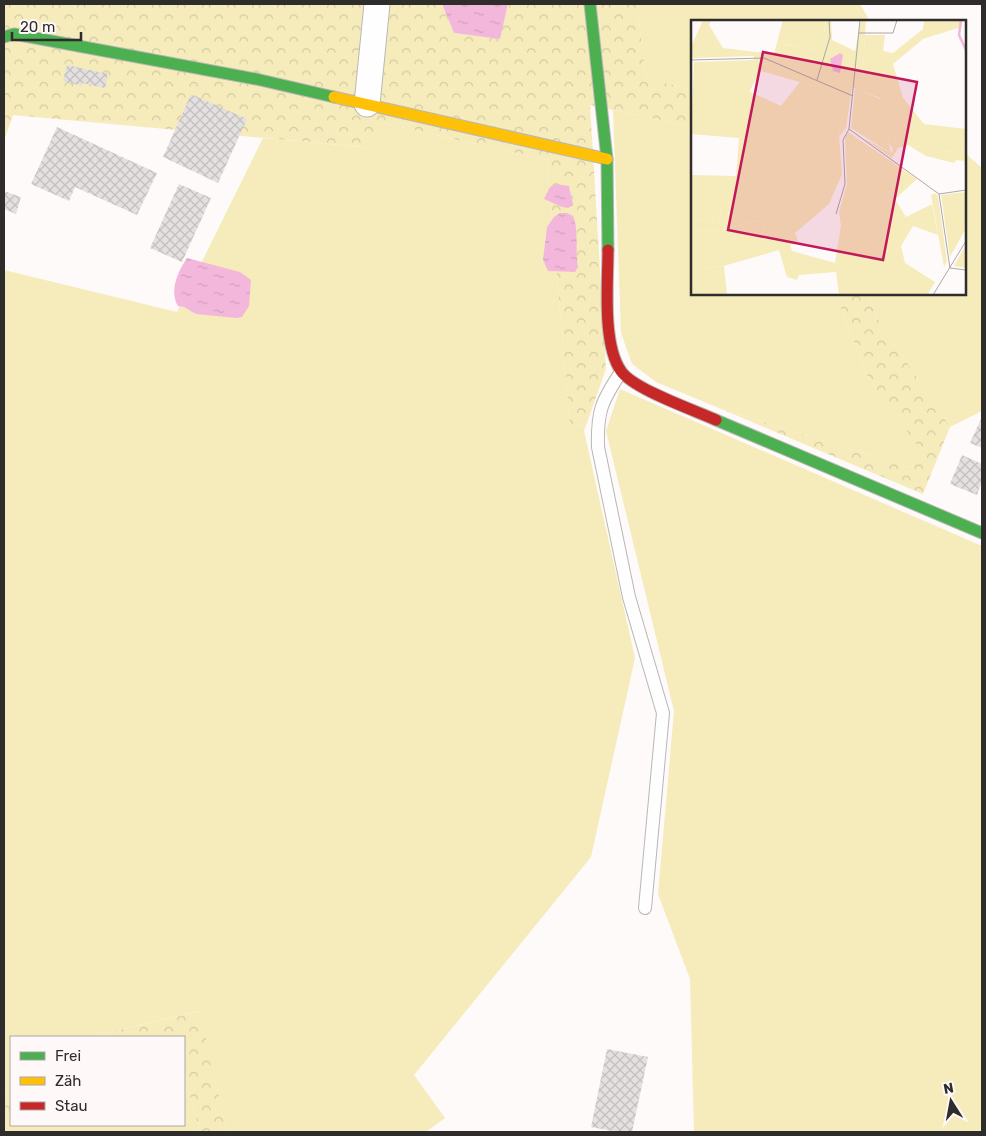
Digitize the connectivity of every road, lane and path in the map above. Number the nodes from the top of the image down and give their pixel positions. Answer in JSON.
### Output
{"nodes":[{"id":1,"x":378,"y":4,"type":"edge"},
{"id":2,"x":590,"y":4,"type":"edge"},
{"id":3,"x":4,"y":37,"type":"edge"},
{"id":4,"x":367,"y":104,"type":"junction"},
{"id":5,"x":607,"y":159,"type":"junction"},
{"id":6,"x":621,"y":372,"type":"junction"},
{"id":7,"x":982,"y":533,"type":"edge"},
{"id":8,"x":646,"y":908,"type":"dead end"}],
"edges":[{"from":1,"to":4,"type":"street"},
{"from":2,"to":5,"type":"street"},
{"from":3,"to":4,"type":"street"},
{"from":4,"to":5,"type":"street"},
{"from":5,"to":6,"type":"street"},
{"from":6,"to":7,"type":"street"},
{"from":6,"to":8,"type":"lane"}]}
